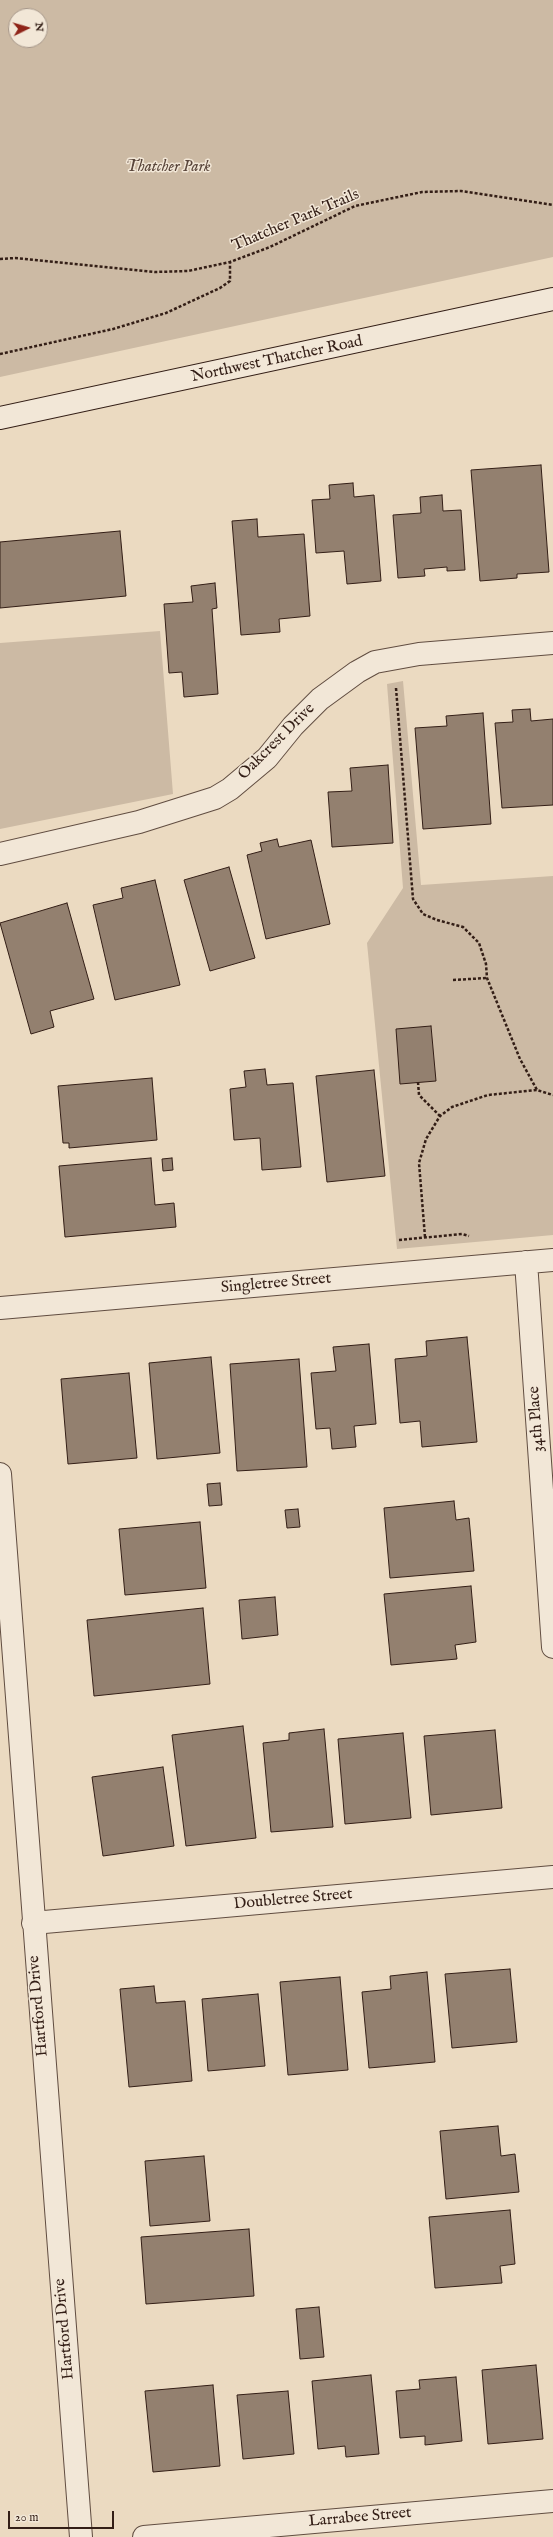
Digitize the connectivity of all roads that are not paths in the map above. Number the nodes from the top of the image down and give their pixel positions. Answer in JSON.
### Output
{"nodes":[{"id":1,"x":553,"y":299,"type":"edge"},
{"id":2,"x":0,"y":418,"type":"edge"},
{"id":3,"x":553,"y":643,"type":"edge"},
{"id":4,"x":0,"y":854,"type":"edge"},
{"id":5,"x":553,"y":1260,"type":"edge"},
{"id":6,"x":526,"y":1262,"type":"junction"},
{"id":7,"x":0,"y":1308,"type":"edge"},
{"id":8,"x":0,"y":1474,"type":"edge"},
{"id":9,"x":553,"y":1647,"type":"edge"},
{"id":10,"x":553,"y":1877,"type":"edge"},
{"id":11,"x":33,"y":1924,"type":"junction"},
{"id":12,"x":553,"y":2501,"type":"edge"},
{"id":13,"x":81,"y":2537,"type":"edge"},
{"id":14,"x":144,"y":2537,"type":"edge"}],
"edges":[{"from":1,"to":2,"type":"street","name":"Northwest Thatcher Road"},
{"from":3,"to":4,"type":"street","name":"Oakcrest Drive"},
{"from":5,"to":6,"type":"street","name":"Singletree Street"},
{"from":6,"to":7,"type":"street","name":"Singletree Street"},
{"from":6,"to":9,"type":"street","name":"34th Place"},
{"from":8,"to":11,"type":"street","name":"Hartford Drive"},
{"from":10,"to":11,"type":"street","name":"Doubletree Street"},
{"from":11,"to":13,"type":"street","name":"Hartford Drive"},
{"from":12,"to":14,"type":"street","name":"Larrabee Street"}]}
